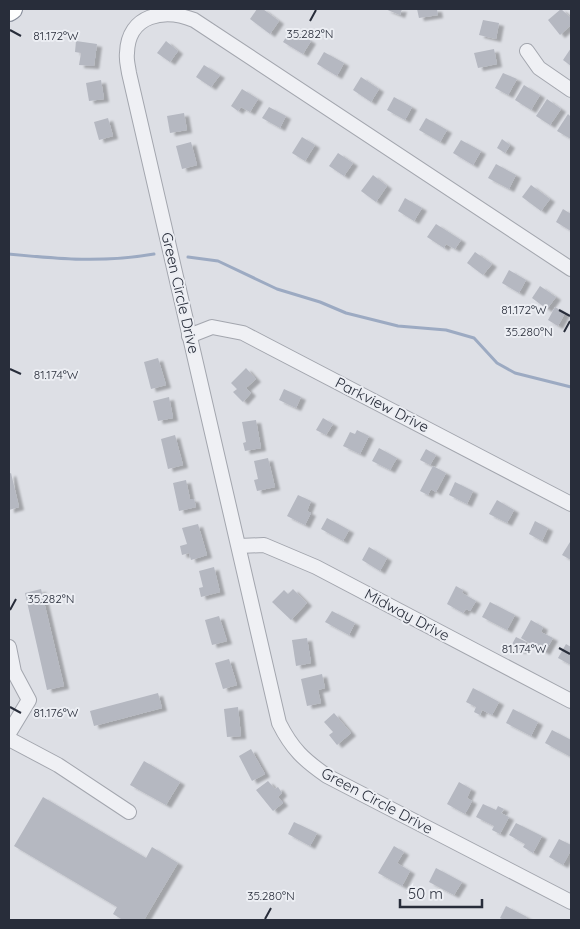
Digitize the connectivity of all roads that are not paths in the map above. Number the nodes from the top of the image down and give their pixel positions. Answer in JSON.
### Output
{"nodes":[{"id":1,"x":12,"y":9,"type":"edge"},
{"id":2,"x":9,"y":11,"type":"edge"},
{"id":3,"x":527,"y":51,"type":"dead end"},
{"id":4,"x":571,"y":90,"type":"edge"},
{"id":5,"x":571,"y":269,"type":"edge"},
{"id":6,"x":189,"y":336,"type":"junction"},
{"id":7,"x":571,"y":504,"type":"edge"},
{"id":8,"x":238,"y":546,"type":"junction"},
{"id":9,"x":9,"y":647,"type":"edge"},
{"id":10,"x":11,"y":671,"type":"edge"},
{"id":11,"x":571,"y":701,"type":"edge"},
{"id":12,"x":9,"y":733,"type":"edge"},
{"id":13,"x":9,"y":739,"type":"edge"},
{"id":14,"x":130,"y":812,"type":"dead end"},
{"id":15,"x":571,"y":902,"type":"edge"}],
"edges":[{"from":1,"to":2,"type":"highway"},
{"from":3,"to":4,"type":"street"},
{"from":5,"to":6,"type":"street","name":"Green Circle Drive"},
{"from":6,"to":7,"type":"street","name":"Parkview Drive"},
{"from":6,"to":8,"type":"street","name":"Green Circle Drive"},
{"from":8,"to":11,"type":"street","name":"Midway Drive"},
{"from":8,"to":15,"type":"street","name":"Green Circle Drive"},
{"from":9,"to":10,"type":"street"},
{"from":10,"to":12,"type":"street"},
{"from":13,"to":14,"type":"street"}]}
